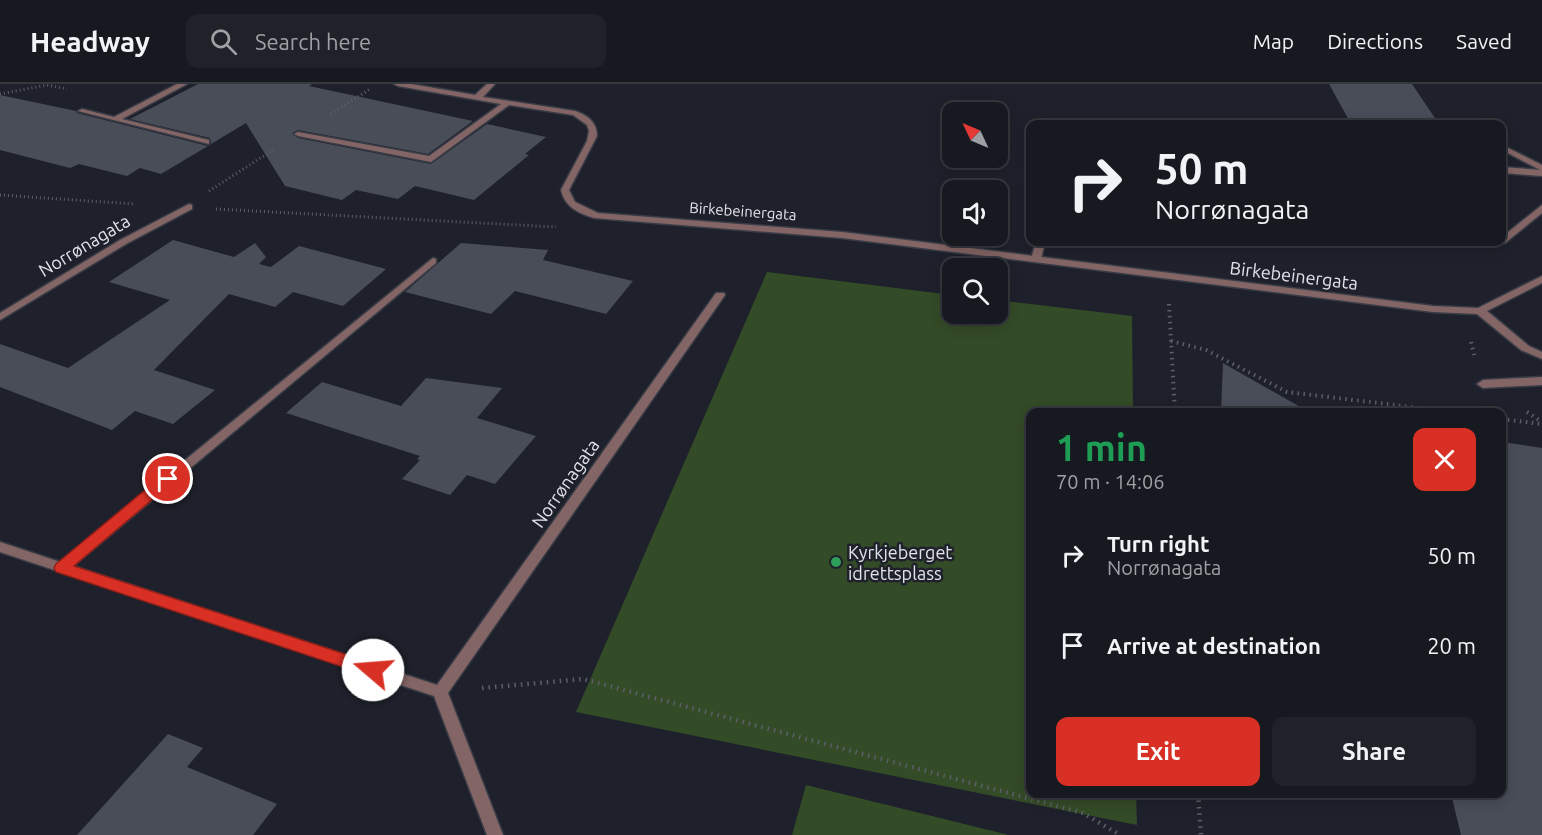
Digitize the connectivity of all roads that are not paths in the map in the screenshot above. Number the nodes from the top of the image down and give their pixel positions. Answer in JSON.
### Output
{"nodes":[{"id":1,"x":183,"y":84,"type":"edge"},
{"id":2,"x":398,"y":84,"type":"edge"},
{"id":3,"x":491,"y":84,"type":"edge"},
{"id":4,"x":477,"y":98,"type":"junction"},
{"id":5,"x":507,"y":103,"type":"junction"},
{"id":6,"x":82,"y":111,"type":"dead end"},
{"id":7,"x":115,"y":119,"type":"junction"},
{"id":8,"x":298,"y":134,"type":"dead end"},
{"id":9,"x":206,"y":142,"type":"dead end"},
{"id":10,"x":1506,"y":149,"type":"edge"},
{"id":11,"x":1542,"y":168,"type":"edge"},
{"id":12,"x":1506,"y":170,"type":"edge"},
{"id":13,"x":1542,"y":173,"type":"edge"},
{"id":14,"x":189,"y":207,"type":"road end"},
{"id":15,"x":1542,"y":208,"type":"edge"},
{"id":16,"x":1506,"y":237,"type":"edge"},
{"id":17,"x":1039,"y":246,"type":"edge"},
{"id":18,"x":1036,"y":259,"type":"junction"},
{"id":19,"x":433,"y":261,"type":"dead end"},
{"id":20,"x":1542,"y":279,"type":"edge"},
{"id":21,"x":720,"y":295,"type":"dead end"},
{"id":22,"x":1480,"y":311,"type":"junction"},
{"id":23,"x":0,"y":317,"type":"edge"},
{"id":24,"x":1542,"y":356,"type":"edge"},
{"id":25,"x":1542,"y":381,"type":"edge"},
{"id":26,"x":1483,"y":384,"type":"dead end"},
{"id":27,"x":0,"y":547,"type":"edge"},
{"id":28,"x":62,"y":568,"type":"junction"},
{"id":29,"x":440,"y":692,"type":"junction"},
{"id":30,"x":495,"y":835,"type":"edge"}],
"edges":[{"from":1,"to":7,"type":"street"},
{"from":2,"to":4,"type":"street"},
{"from":3,"to":4,"type":"street"},
{"from":4,"to":5,"type":"street"},
{"from":5,"to":8,"type":"street"},
{"from":5,"to":18,"type":"street","name":"Birkebeinergata"},
{"from":6,"to":7,"type":"street"},
{"from":7,"to":9,"type":"street"},
{"from":10,"to":11,"type":"street"},
{"from":12,"to":13,"type":"street"},
{"from":14,"to":23,"type":"street","name":"Norrønagata"},
{"from":15,"to":16,"type":"street"},
{"from":17,"to":18,"type":"street"},
{"from":18,"to":22,"type":"street","name":"Birkebeinergata"},
{"from":19,"to":28,"type":"street"},
{"from":20,"to":22,"type":"street","name":"Birkebeinergata"},
{"from":21,"to":29,"type":"street","name":"Norrønagata"},
{"from":22,"to":24,"type":"street"},
{"from":25,"to":26,"type":"street"},
{"from":27,"to":28,"type":"street"},
{"from":28,"to":29,"type":"street"},
{"from":29,"to":30,"type":"street"}]}
